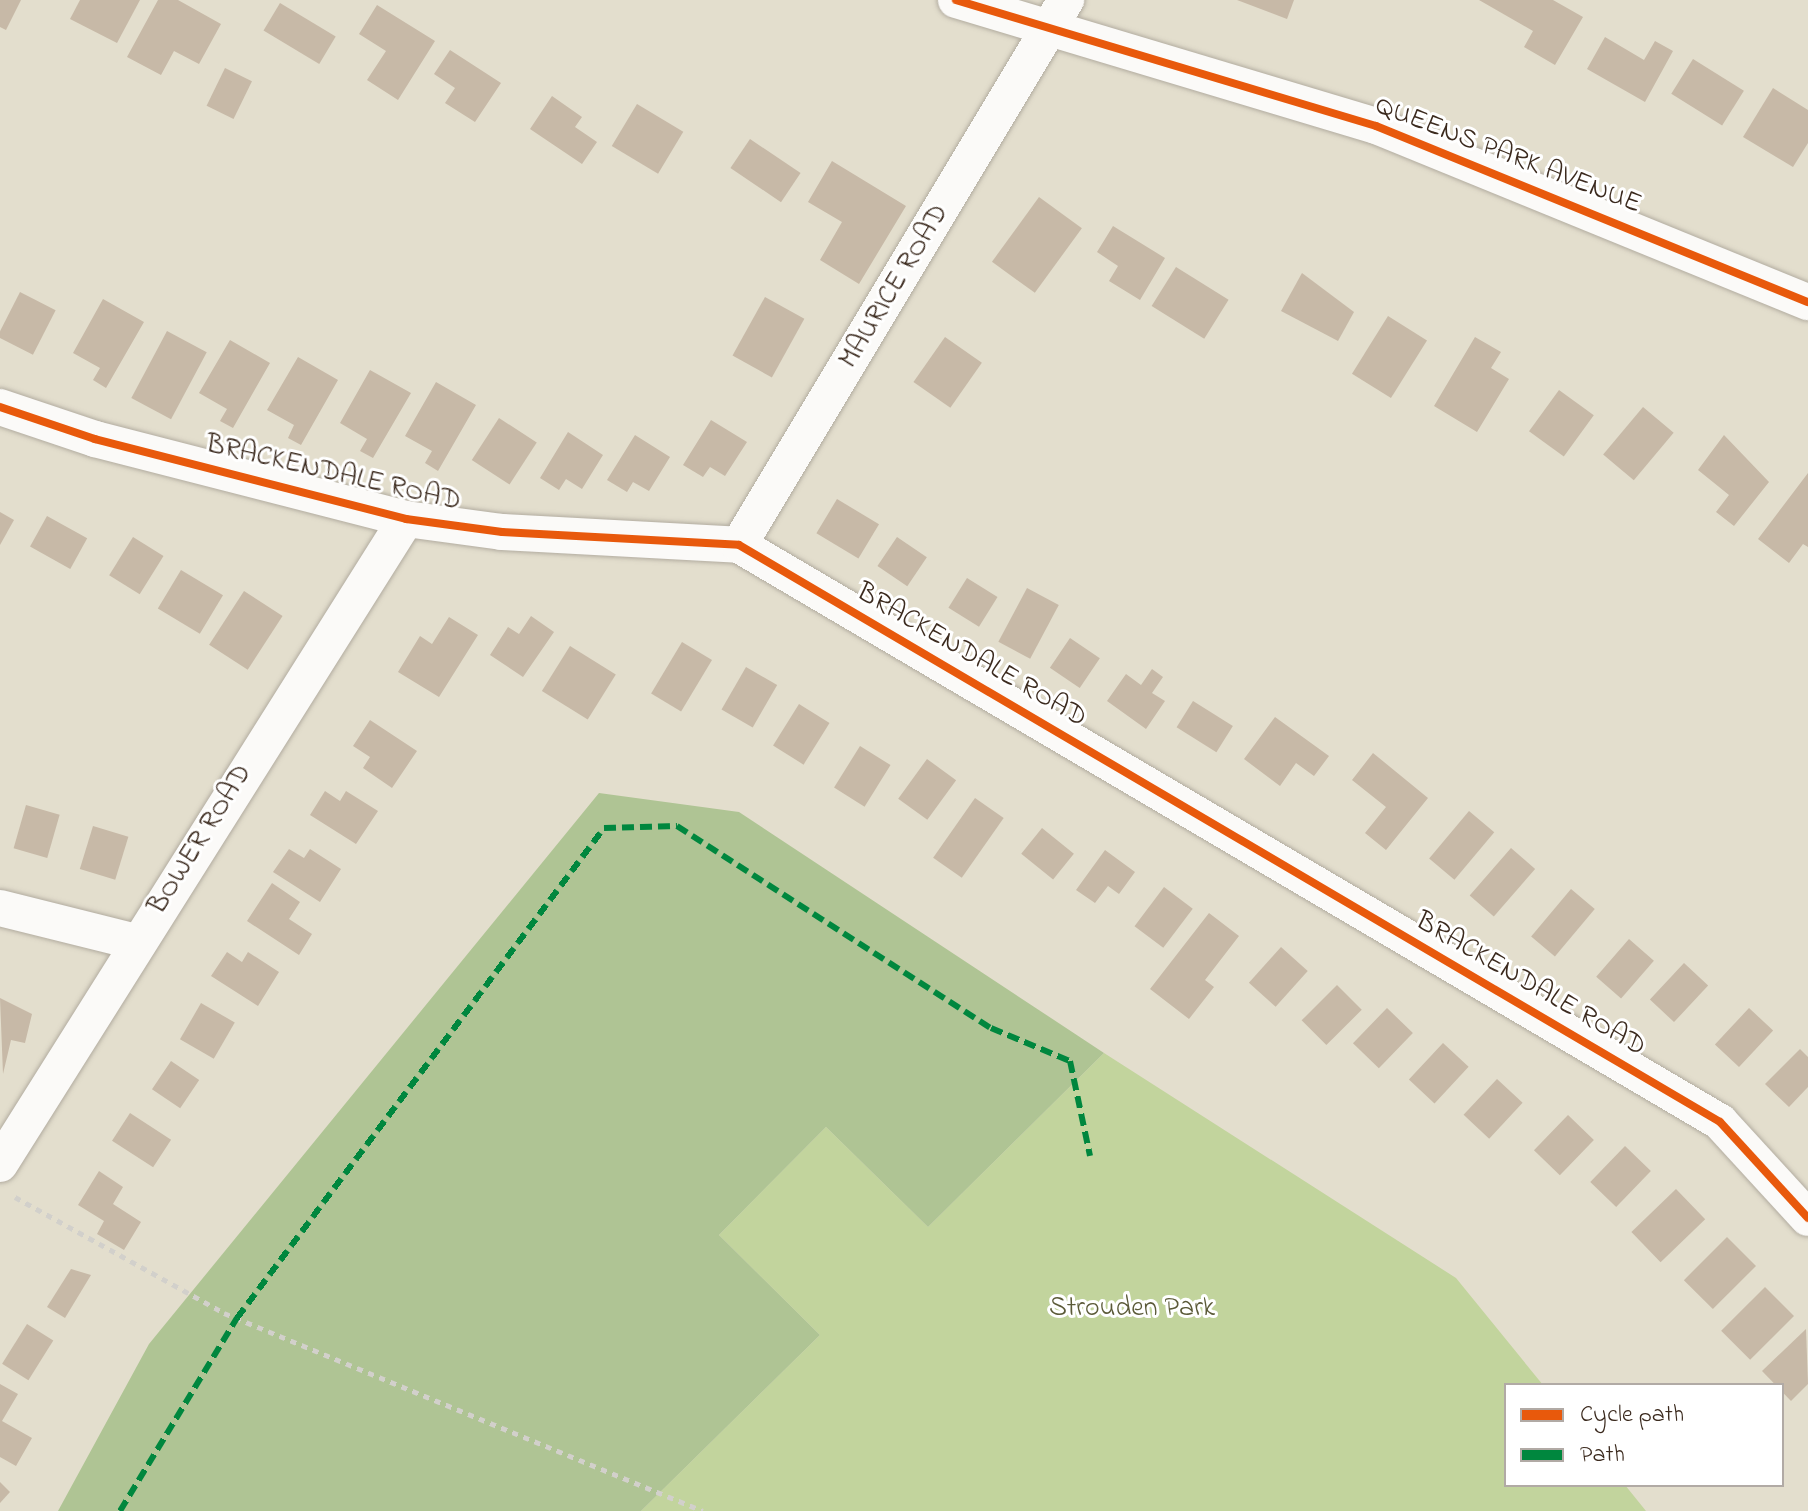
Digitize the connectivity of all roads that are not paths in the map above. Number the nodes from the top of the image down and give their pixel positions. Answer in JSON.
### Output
{"nodes":[{"id":1,"x":956,"y":0,"type":"edge"},
{"id":2,"x":1058,"y":14,"type":"edge"},
{"id":3,"x":1808,"y":302,"type":"edge"},
{"id":4,"x":0,"y":407,"type":"edge"},
{"id":5,"x":406,"y":519,"type":"junction"},
{"id":6,"x":739,"y":545,"type":"junction"},
{"id":7,"x":0,"y":908,"type":"edge"},
{"id":8,"x":136,"y":942,"type":"junction"},
{"id":9,"x":0,"y":1164,"type":"edge"},
{"id":10,"x":1808,"y":1218,"type":"edge"}],
"edges":[{"from":1,"to":2,"type":"street","name":"QUEENS PARK AVENUE"},
{"from":2,"to":3,"type":"street","name":"QUEENS PARK AVENUE"},
{"from":2,"to":6,"type":"street","name":"MAURICE ROAD"},
{"from":4,"to":5,"type":"street","name":"BRACKENDALE ROAD"},
{"from":5,"to":6,"type":"street","name":"BRACKENDALE ROAD"},
{"from":5,"to":8,"type":"street","name":"BOWER ROAD"},
{"from":6,"to":10,"type":"street","name":"BRACKENDALE ROAD"},
{"from":7,"to":8,"type":"street"},
{"from":8,"to":9,"type":"street","name":"BOWER ROAD"}]}
